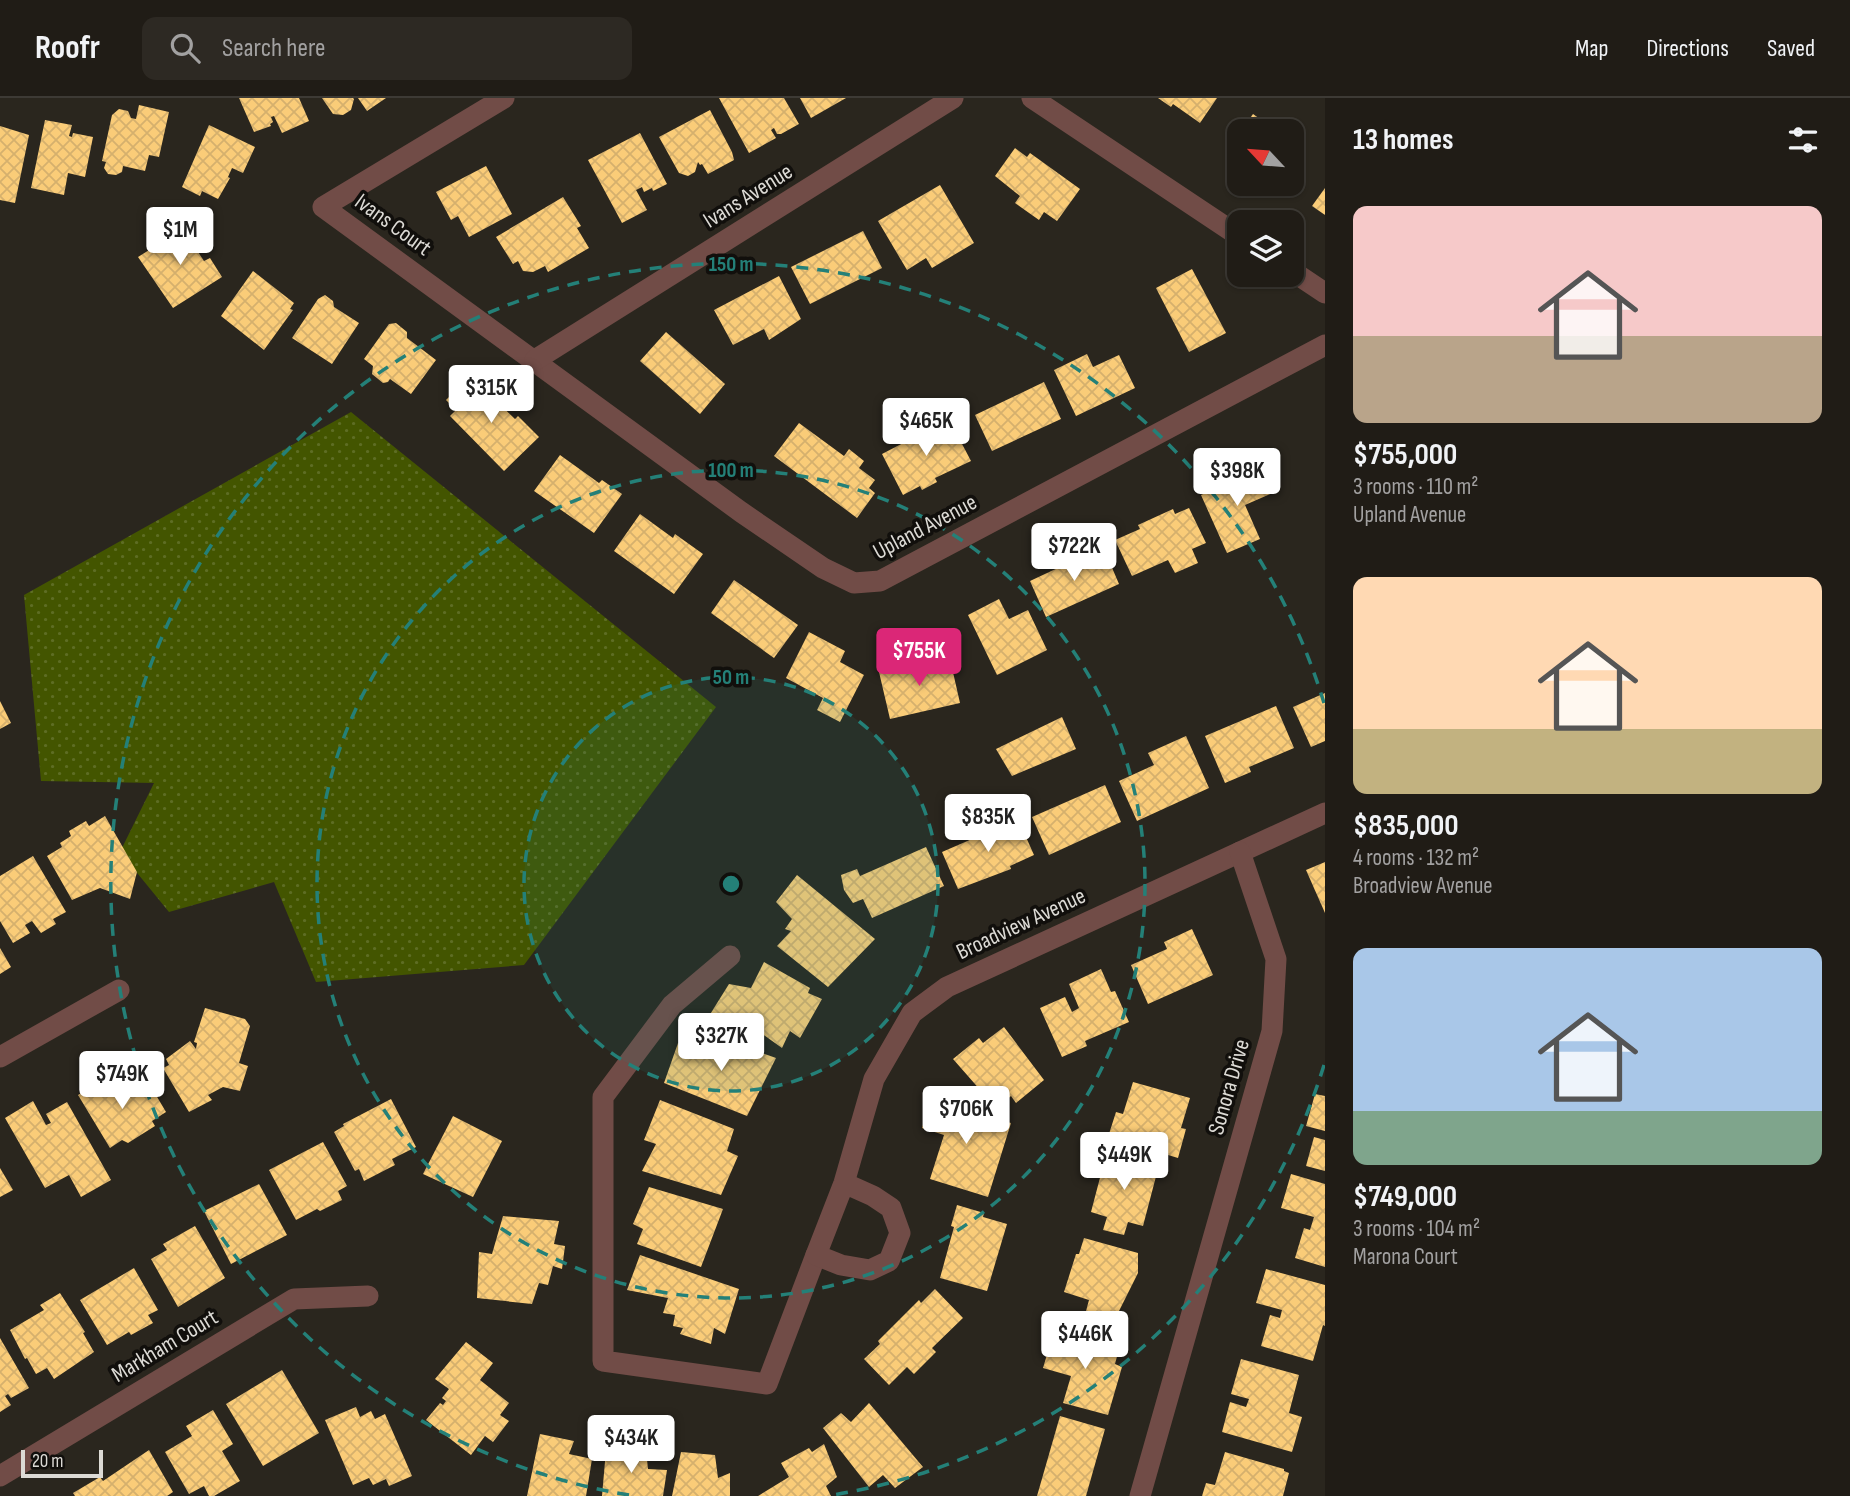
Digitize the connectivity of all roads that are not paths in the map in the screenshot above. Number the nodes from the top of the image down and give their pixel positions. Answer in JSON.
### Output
{"nodes":[{"id":1,"x":504,"y":98,"type":"edge"},
{"id":2,"x":953,"y":98,"type":"edge"},
{"id":3,"x":1032,"y":98,"type":"edge"},
{"id":4,"x":1227,"y":228,"type":"edge"},
{"id":5,"x":1304,"y":279,"type":"edge"},
{"id":6,"x":1325,"y":293,"type":"edge"},
{"id":7,"x":1325,"y":345,"type":"edge"},
{"id":8,"x":535,"y":360,"type":"junction"},
{"id":9,"x":1325,"y":813,"type":"edge"},
{"id":10,"x":1240,"y":852,"type":"junction"},
{"id":11,"x":730,"y":956,"type":"dead end"},
{"id":12,"x":118,"y":990,"type":"dead end"},
{"id":13,"x":0,"y":1057,"type":"edge"},
{"id":14,"x":844,"y":1184,"type":"junction"},
{"id":15,"x":816,"y":1255,"type":"junction"},
{"id":16,"x":368,"y":1296,"type":"dead end"},
{"id":17,"x":0,"y":1476,"type":"edge"},
{"id":18,"x":1140,"y":1496,"type":"edge"}],
"edges":[{"from":1,"to":8,"type":"street","name":"Ivans Court"},
{"from":2,"to":8,"type":"street","name":"Ivans Avenue"},
{"from":3,"to":4,"type":"street"},
{"from":5,"to":6,"type":"street"},
{"from":7,"to":8,"type":"street","name":"Upland Avenue"},
{"from":9,"to":10,"type":"street","name":"Broadview Avenue"},
{"from":10,"to":14,"type":"street","name":"Broadview Avenue"},
{"from":10,"to":18,"type":"street","name":"Sonora Drive"},
{"from":11,"to":15,"type":"street","name":"Broadview Avenue"},
{"from":12,"to":13,"type":"street"},
{"from":14,"to":15,"type":"street","name":"Broadview Avenue"},
{"from":14,"to":15,"type":"street"},
{"from":16,"to":17,"type":"street","name":"Markham Court"}]}
